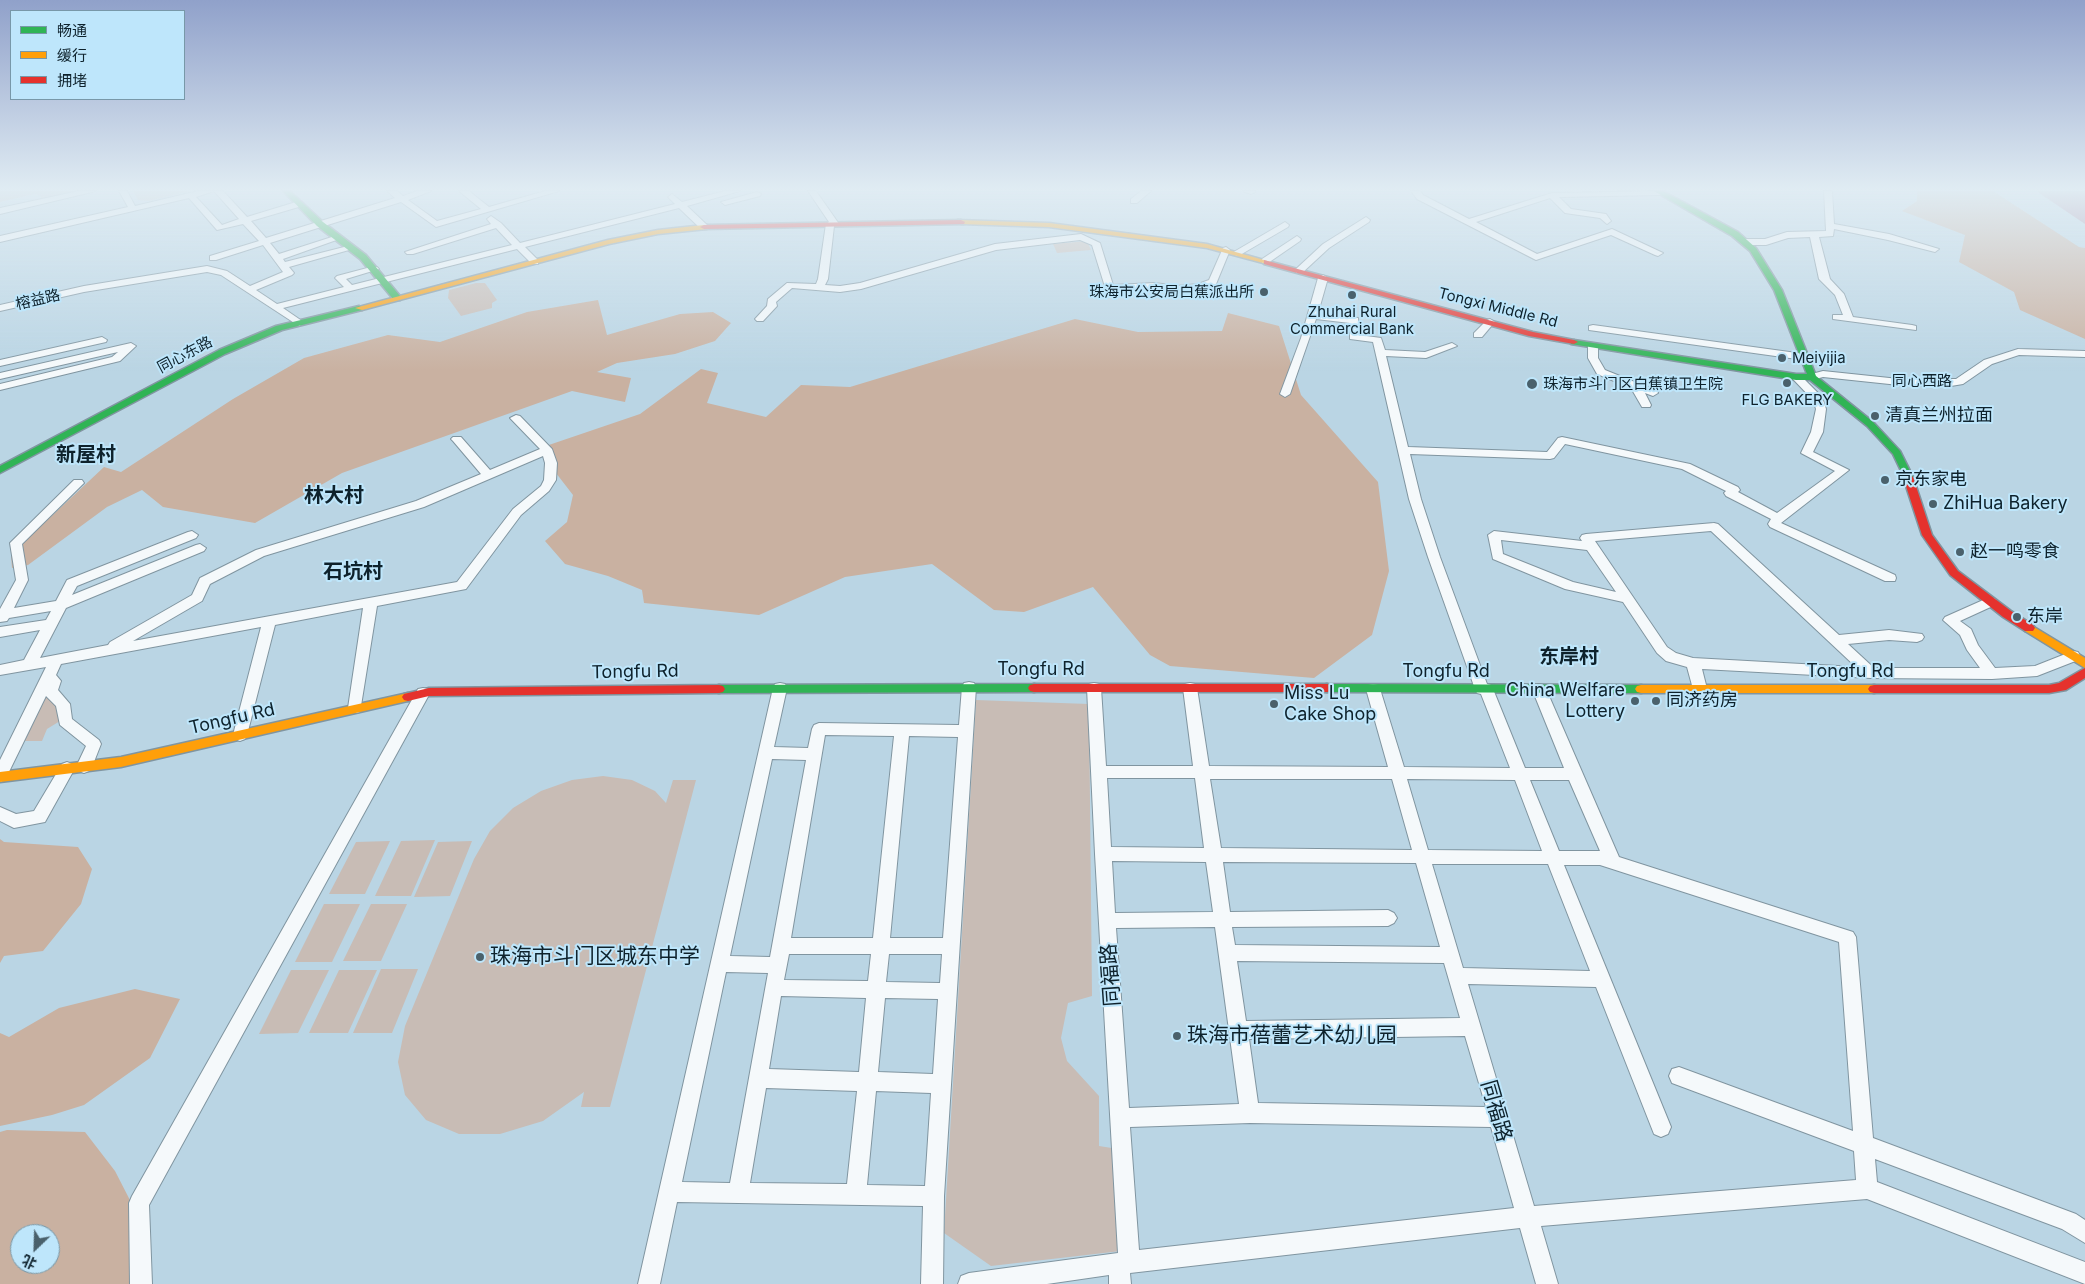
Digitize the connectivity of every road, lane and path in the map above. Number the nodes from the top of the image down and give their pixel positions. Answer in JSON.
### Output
{"nodes":[{"id":1,"x":234,"y":251,"type":"edge"},
{"id":2,"x":272,"y":251,"type":"edge"},
{"id":3,"x":299,"y":251,"type":"edge"},
{"id":4,"x":341,"y":251,"type":"edge"},
{"id":5,"x":355,"y":251,"type":"edge"},
{"id":6,"x":414,"y":251,"type":"edge"},
{"id":7,"x":509,"y":251,"type":"edge"},
{"id":8,"x":525,"y":251,"type":"edge"},
{"id":9,"x":578,"y":251,"type":"edge"},
{"id":10,"x":829,"y":251,"type":"edge"},
{"id":11,"x":981,"y":251,"type":"edge"},
{"id":12,"x":1099,"y":251,"type":"edge"},
{"id":13,"x":1232,"y":251,"type":"joint"},
{"id":14,"x":1280,"y":251,"type":"edge"},
{"id":15,"x":1324,"y":251,"type":"edge"},
{"id":16,"x":1524,"y":251,"type":"edge"},
{"id":17,"x":1554,"y":251,"type":"edge"},
{"id":18,"x":1652,"y":251,"type":"edge"},
{"id":19,"x":1752,"y":251,"type":"edge"},
{"id":20,"x":1819,"y":251,"type":"edge"},
{"id":21,"x":410,"y":252,"type":"dead end"},
{"id":22,"x":1658,"y":254,"type":"dead end"},
{"id":23,"x":213,"y":258,"type":"dead end"},
{"id":24,"x":277,"y":258,"type":"junction"},
{"id":25,"x":1265,"y":261,"type":"junction"},
{"id":26,"x":535,"y":262,"type":"junction"},
{"id":27,"x":284,"y":266,"type":"junction"},
{"id":28,"x":374,"y":269,"type":"junction"},
{"id":29,"x":1300,"y":271,"type":"junction"},
{"id":30,"x":1323,"y":278,"type":"junction"},
{"id":31,"x":383,"y":279,"type":"junction"},
{"id":32,"x":819,"y":287,"type":"junction"},
{"id":33,"x":350,"y":288,"type":"junction"},
{"id":34,"x":249,"y":290,"type":"junction"},
{"id":35,"x":397,"y":298,"type":"junction"},
{"id":36,"x":276,"y":307,"type":"junction"},
{"id":37,"x":0,"y":308,"type":"edge"},
{"id":38,"x":1313,"y":315,"type":"junction"},
{"id":39,"x":1836,"y":317,"type":"dead end"},
{"id":40,"x":1849,"y":318,"type":"junction"},
{"id":41,"x":760,"y":320,"type":"dead end"},
{"id":42,"x":1490,"y":322,"type":"junction"},
{"id":43,"x":299,"y":323,"type":"junction"},
{"id":44,"x":1593,"y":328,"type":"dead end"},
{"id":45,"x":1912,"y":328,"type":"dead end"},
{"id":46,"x":1478,"y":335,"type":"dead end"},
{"id":47,"x":102,"y":340,"type":"dead end"},
{"id":48,"x":1452,"y":346,"type":"dead end"},
{"id":49,"x":1593,"y":346,"type":"junction"},
{"id":50,"x":1380,"y":353,"type":"junction"},
{"id":51,"x":2085,"y":354,"type":"edge"},
{"id":52,"x":1804,"y":357,"type":"junction"},
{"id":53,"x":0,"y":363,"type":"edge"},
{"id":54,"x":0,"y":376,"type":"edge"},
{"id":55,"x":1812,"y":377,"type":"junction"},
{"id":56,"x":1796,"y":378,"type":"junction"},
{"id":57,"x":0,"y":386,"type":"edge"},
{"id":58,"x":1635,"y":386,"type":"junction"},
{"id":59,"x":1653,"y":393,"type":"dead end"},
{"id":60,"x":1285,"y":394,"type":"dead end"},
{"id":61,"x":1646,"y":405,"type":"dead end"},
{"id":62,"x":516,"y":418,"type":"dead end"},
{"id":63,"x":457,"y":439,"type":"dead end"},
{"id":64,"x":1404,"y":450,"type":"junction"},
{"id":65,"x":546,"y":451,"type":"junction"},
{"id":66,"x":0,"y":470,"type":"edge"},
{"id":67,"x":488,"y":475,"type":"junction"},
{"id":68,"x":78,"y":483,"type":"dead end"},
{"id":69,"x":1775,"y":516,"type":"junction"},
{"id":70,"x":192,"y":535,"type":"dead end"},
{"id":71,"x":1592,"y":546,"type":"junction"},
{"id":72,"x":200,"y":548,"type":"dead end"},
{"id":73,"x":1890,"y":578,"type":"dead end"},
{"id":74,"x":1628,"y":599,"type":"junction"},
{"id":75,"x":372,"y":602,"type":"junction"},
{"id":76,"x":1990,"y":602,"type":"junction"},
{"id":77,"x":60,"y":605,"type":"junction"},
{"id":78,"x":1,"y":617,"type":"edge"},
{"id":79,"x":269,"y":621,"type":"junction"},
{"id":80,"x":50,"y":624,"type":"junction"},
{"id":81,"x":0,"y":632,"type":"edge"},
{"id":82,"x":1917,"y":637,"type":"dead end"},
{"id":83,"x":1836,"y":640,"type":"junction"},
{"id":84,"x":105,"y":651,"type":"junction"},
{"id":85,"x":56,"y":660,"type":"junction"},
{"id":86,"x":2079,"y":660,"type":"edge"},
{"id":87,"x":1694,"y":663,"type":"junction"},
{"id":88,"x":29,"y":665,"type":"junction"},
{"id":89,"x":0,"y":670,"type":"edge"},
{"id":90,"x":2085,"y":672,"type":"edge"},
{"id":91,"x":1871,"y":673,"type":"junction"},
{"id":92,"x":1992,"y":674,"type":"junction"},
{"id":93,"x":47,"y":678,"type":"junction"},
{"id":94,"x":780,"y":688,"type":"junction"},
{"id":95,"x":969,"y":688,"type":"junction"},
{"id":96,"x":1094,"y":688,"type":"junction"},
{"id":97,"x":1190,"y":688,"type":"junction"},
{"id":98,"x":1373,"y":689,"type":"junction"},
{"id":99,"x":1484,"y":689,"type":"junction"},
{"id":100,"x":1539,"y":689,"type":"junction"},
{"id":101,"x":1700,"y":689,"type":"junction"},
{"id":102,"x":422,"y":693,"type":"junction"},
{"id":103,"x":355,"y":708,"type":"junction"},
{"id":104,"x":902,"y":730,"type":"junction"},
{"id":105,"x":966,"y":731,"type":"junction"},
{"id":106,"x":240,"y":735,"type":"junction"},
{"id":107,"x":766,"y":753,"type":"junction"},
{"id":108,"x":815,"y":754,"type":"junction"},
{"id":109,"x":84,"y":767,"type":"junction"},
{"id":110,"x":67,"y":768,"type":"junction"},
{"id":111,"x":1100,"y":772,"type":"junction"},
{"id":112,"x":1201,"y":772,"type":"junction"},
{"id":113,"x":1397,"y":773,"type":"junction"},
{"id":114,"x":1520,"y":773,"type":"junction"},
{"id":115,"x":1574,"y":774,"type":"junction"},
{"id":116,"x":0,"y":776,"type":"edge"},
{"id":117,"x":0,"y":813,"type":"edge"},
{"id":118,"x":1103,"y":854,"type":"junction"},
{"id":119,"x":1213,"y":855,"type":"junction"},
{"id":120,"x":1422,"y":857,"type":"junction"},
{"id":121,"x":1554,"y":857,"type":"junction"},
{"id":122,"x":1613,"y":862,"type":"junction"},
{"id":123,"x":1388,"y":918,"type":"dead end"},
{"id":124,"x":1222,"y":920,"type":"junction"},
{"id":125,"x":1107,"y":921,"type":"junction"},
{"id":126,"x":782,"y":946,"type":"junction"},
{"id":127,"x":881,"y":946,"type":"junction"},
{"id":128,"x":951,"y":946,"type":"junction"},
{"id":129,"x":1227,"y":953,"type":"junction"},
{"id":130,"x":1450,"y":955,"type":"junction"},
{"id":131,"x":719,"y":964,"type":"junction"},
{"id":132,"x":779,"y":965,"type":"junction"},
{"id":133,"x":1456,"y":976,"type":"junction"},
{"id":134,"x":1603,"y":979,"type":"junction"},
{"id":135,"x":775,"y":988,"type":"junction"},
{"id":136,"x":876,"y":990,"type":"junction"},
{"id":137,"x":948,"y":990,"type":"junction"},
{"id":138,"x":1471,"y":1027,"type":"junction"},
{"id":139,"x":1238,"y":1030,"type":"junction"},
{"id":140,"x":1679,"y":1076,"type":"dead end"},
{"id":141,"x":759,"y":1078,"type":"junction"},
{"id":142,"x":867,"y":1081,"type":"junction"},
{"id":143,"x":943,"y":1084,"type":"junction"},
{"id":144,"x":1250,"y":1113,"type":"junction"},
{"id":145,"x":1497,"y":1117,"type":"junction"},
{"id":146,"x":1120,"y":1118,"type":"junction"},
{"id":147,"x":1661,"y":1128,"type":"dead end"},
{"id":148,"x":1863,"y":1144,"type":"junction"},
{"id":149,"x":1867,"y":1189,"type":"junction"},
{"id":150,"x":669,"y":1192,"type":"junction"},
{"id":151,"x":738,"y":1193,"type":"junction"},
{"id":152,"x":856,"y":1195,"type":"junction"},
{"id":153,"x":934,"y":1196,"type":"junction"},
{"id":154,"x":1526,"y":1217,"type":"junction"},
{"id":155,"x":2085,"y":1233,"type":"edge"},
{"id":156,"x":1123,"y":1270,"type":"edge"},
{"id":157,"x":2085,"y":1273,"type":"edge"},
{"id":158,"x":141,"y":1284,"type":"edge"},
{"id":159,"x":649,"y":1284,"type":"edge"},
{"id":160,"x":932,"y":1284,"type":"edge"},
{"id":161,"x":969,"y":1284,"type":"edge"},
{"id":162,"x":1547,"y":1284,"type":"edge"}],
"edges":[{"from":1,"to":23,"type":"street"},
{"from":2,"to":24,"type":"street"},
{"from":3,"to":24,"type":"street"},
{"from":4,"to":27,"type":"street"},
{"from":5,"to":28,"type":"street"},
{"from":6,"to":21,"type":"street"},
{"from":7,"to":31,"type":"street"},
{"from":8,"to":26,"type":"street"},
{"from":9,"to":26,"type":"street","name":"同心东路"},
{"from":10,"to":32,"type":"street"},
{"from":11,"to":32,"type":"street"},
{"from":12,"to":13,"type":"street"},
{"from":13,"to":25,"type":"street","name":"Tongxi Middle Rd"},
{"from":14,"to":25,"type":"street"},
{"from":15,"to":29,"type":"street"},
{"from":16,"to":17,"type":"street"},
{"from":18,"to":22,"type":"street"},
{"from":19,"to":52,"type":"street"},
{"from":20,"to":40,"type":"street"},
{"from":24,"to":27,"type":"street"},
{"from":25,"to":29,"type":"street","name":"Tongxi Middle Rd"},
{"from":26,"to":35,"type":"street","name":"同心东路"},
{"from":27,"to":34,"type":"street"},
{"from":28,"to":31,"type":"street"},
{"from":28,"to":33,"type":"street"},
{"from":29,"to":30,"type":"street","name":"Tongxi Middle Rd"},
{"from":30,"to":38,"type":"street"},
{"from":30,"to":42,"type":"street","name":"Tongxi Middle Rd"},
{"from":31,"to":33,"type":"street"},
{"from":31,"to":35,"type":"street"},
{"from":32,"to":41,"type":"street"},
{"from":33,"to":36,"type":"street"},
{"from":34,"to":36,"type":"street","name":"榕益路"},
{"from":34,"to":37,"type":"street","name":"榕益路"},
{"from":35,"to":43,"type":"street","name":"同心东路"},
{"from":36,"to":43,"type":"street","name":"榕益路"},
{"from":38,"to":50,"type":"street"},
{"from":38,"to":60,"type":"street"},
{"from":39,"to":40,"type":"street"},
{"from":40,"to":45,"type":"street"},
{"from":42,"to":46,"type":"street"},
{"from":42,"to":49,"type":"street","name":"Tongxi Middle Rd"},
{"from":43,"to":66,"type":"street","name":"同心东路"},
{"from":44,"to":52,"type":"street"},
{"from":47,"to":53,"type":"street"},
{"from":48,"to":50,"type":"street"},
{"from":49,"to":56,"type":"street","name":"Tongxi Middle Rd"},
{"from":49,"to":58,"type":"street"},
{"from":50,"to":64,"type":"street"},
{"from":51,"to":55,"type":"street","name":"同心西路"},
{"from":52,"to":55,"type":"street"},
{"from":54,"to":57,"type":"street"},
{"from":55,"to":56,"type":"street","name":"Tongxi Middle Rd"},
{"from":55,"to":76,"type":"street"},
{"from":56,"to":69,"type":"street"},
{"from":58,"to":59,"type":"street"},
{"from":58,"to":61,"type":"street"},
{"from":62,"to":65,"type":"street"},
{"from":63,"to":67,"type":"street"},
{"from":64,"to":69,"type":"street"},
{"from":64,"to":99,"type":"street"},
{"from":65,"to":67,"type":"street"},
{"from":65,"to":75,"type":"street"},
{"from":67,"to":84,"type":"street"},
{"from":68,"to":78,"type":"street"},
{"from":69,"to":73,"type":"street"},
{"from":70,"to":77,"type":"street"},
{"from":71,"to":74,"type":"street"},
{"from":71,"to":74,"type":"street"},
{"from":71,"to":83,"type":"street"},
{"from":72,"to":77,"type":"street"},
{"from":74,"to":87,"type":"street"},
{"from":75,"to":79,"type":"street"},
{"from":75,"to":103,"type":"street"},
{"from":76,"to":86,"type":"street"},
{"from":76,"to":92,"type":"street"},
{"from":77,"to":78,"type":"street"},
{"from":77,"to":80,"type":"street"},
{"from":79,"to":84,"type":"street"},
{"from":79,"to":106,"type":"street"},
{"from":80,"to":81,"type":"street"},
{"from":80,"to":88,"type":"street"},
{"from":82,"to":83,"type":"street"},
{"from":83,"to":91,"type":"street"},
{"from":84,"to":85,"type":"street"},
{"from":85,"to":88,"type":"street"},
{"from":85,"to":93,"type":"street"},
{"from":86,"to":92,"type":"street"},
{"from":87,"to":91,"type":"street"},
{"from":87,"to":101,"type":"street"},
{"from":88,"to":89,"type":"street"},
{"from":90,"to":101,"type":"street","name":"Tongfu Rd"},
{"from":91,"to":92,"type":"street"},
{"from":93,"to":109,"type":"street"},
{"from":93,"to":116,"type":"street"},
{"from":94,"to":95,"type":"street","name":"Tongfu Rd"},
{"from":94,"to":102,"type":"street","name":"Tongfu Rd"},
{"from":94,"to":107,"type":"street"},
{"from":95,"to":96,"type":"street","name":"Tongfu Rd"},
{"from":95,"to":105,"type":"street"},
{"from":96,"to":97,"type":"street","name":"Tongfu Rd"},
{"from":96,"to":111,"type":"street","name":"同福路"},
{"from":97,"to":98,"type":"street","name":"Tongfu Rd"},
{"from":97,"to":112,"type":"street"},
{"from":98,"to":99,"type":"street","name":"Tongfu Rd"},
{"from":98,"to":113,"type":"street","name":"同福路"},
{"from":99,"to":100,"type":"street","name":"Tongfu Rd"},
{"from":99,"to":114,"type":"street"},
{"from":100,"to":101,"type":"street","name":"Tongfu Rd"},
{"from":100,"to":115,"type":"street"},
{"from":102,"to":103,"type":"street","name":"Tongfu Rd"},
{"from":102,"to":158,"type":"street"},
{"from":103,"to":106,"type":"street","name":"Tongfu Rd"},
{"from":104,"to":105,"type":"street"},
{"from":104,"to":108,"type":"street"},
{"from":104,"to":127,"type":"street"},
{"from":105,"to":128,"type":"street"},
{"from":106,"to":109,"type":"street","name":"Tongfu Rd"},
{"from":107,"to":108,"type":"street"},
{"from":107,"to":131,"type":"street"},
{"from":108,"to":126,"type":"street"},
{"from":109,"to":110,"type":"street","name":"Tongfu Rd"},
{"from":110,"to":116,"type":"street","name":"Tongfu Rd"},
{"from":110,"to":117,"type":"street"},
{"from":111,"to":112,"type":"street"},
{"from":111,"to":118,"type":"street","name":"同福路"},
{"from":112,"to":113,"type":"street"},
{"from":112,"to":119,"type":"street"},
{"from":113,"to":114,"type":"street"},
{"from":113,"to":120,"type":"street","name":"同福路"},
{"from":114,"to":115,"type":"street"},
{"from":114,"to":121,"type":"street"},
{"from":115,"to":122,"type":"street"},
{"from":118,"to":119,"type":"street"},
{"from":118,"to":125,"type":"street","name":"同福路"},
{"from":119,"to":120,"type":"street"},
{"from":119,"to":124,"type":"street"},
{"from":120,"to":121,"type":"street"},
{"from":120,"to":130,"type":"street","name":"同福路"},
{"from":121,"to":122,"type":"street"},
{"from":121,"to":134,"type":"street"},
{"from":122,"to":148,"type":"street"},
{"from":123,"to":124,"type":"street"},
{"from":124,"to":125,"type":"street"},
{"from":124,"to":129,"type":"street"},
{"from":125,"to":146,"type":"street","name":"同福路"},
{"from":126,"to":127,"type":"street"},
{"from":126,"to":132,"type":"street"},
{"from":127,"to":128,"type":"street"},
{"from":127,"to":136,"type":"street"},
{"from":128,"to":137,"type":"street"},
{"from":129,"to":130,"type":"street"},
{"from":129,"to":139,"type":"street"},
{"from":130,"to":133,"type":"street","name":"同福路"},
{"from":131,"to":132,"type":"street"},
{"from":131,"to":150,"type":"street"},
{"from":132,"to":135,"type":"street"},
{"from":133,"to":134,"type":"street"},
{"from":133,"to":138,"type":"street","name":"同福路"},
{"from":134,"to":147,"type":"street"},
{"from":135,"to":136,"type":"street"},
{"from":135,"to":141,"type":"street"},
{"from":136,"to":137,"type":"street"},
{"from":136,"to":142,"type":"street"},
{"from":137,"to":143,"type":"street"},
{"from":138,"to":139,"type":"street"},
{"from":138,"to":145,"type":"street","name":"同福路"},
{"from":139,"to":144,"type":"street"},
{"from":140,"to":148,"type":"street"},
{"from":141,"to":142,"type":"street"},
{"from":141,"to":151,"type":"street"},
{"from":142,"to":143,"type":"street"},
{"from":142,"to":152,"type":"street"},
{"from":143,"to":153,"type":"street"},
{"from":144,"to":145,"type":"street"},
{"from":144,"to":146,"type":"street"},
{"from":145,"to":154,"type":"street","name":"同福路"},
{"from":146,"to":156,"type":"street","name":"同福路"},
{"from":148,"to":149,"type":"street"},
{"from":148,"to":155,"type":"street"},
{"from":149,"to":154,"type":"street"},
{"from":149,"to":157,"type":"street"},
{"from":150,"to":151,"type":"street"},
{"from":150,"to":159,"type":"street"},
{"from":151,"to":152,"type":"street"},
{"from":152,"to":153,"type":"street"},
{"from":153,"to":160,"type":"street"},
{"from":154,"to":156,"type":"street"},
{"from":154,"to":162,"type":"street","name":"同福路"},
{"from":156,"to":161,"type":"street"}]}
